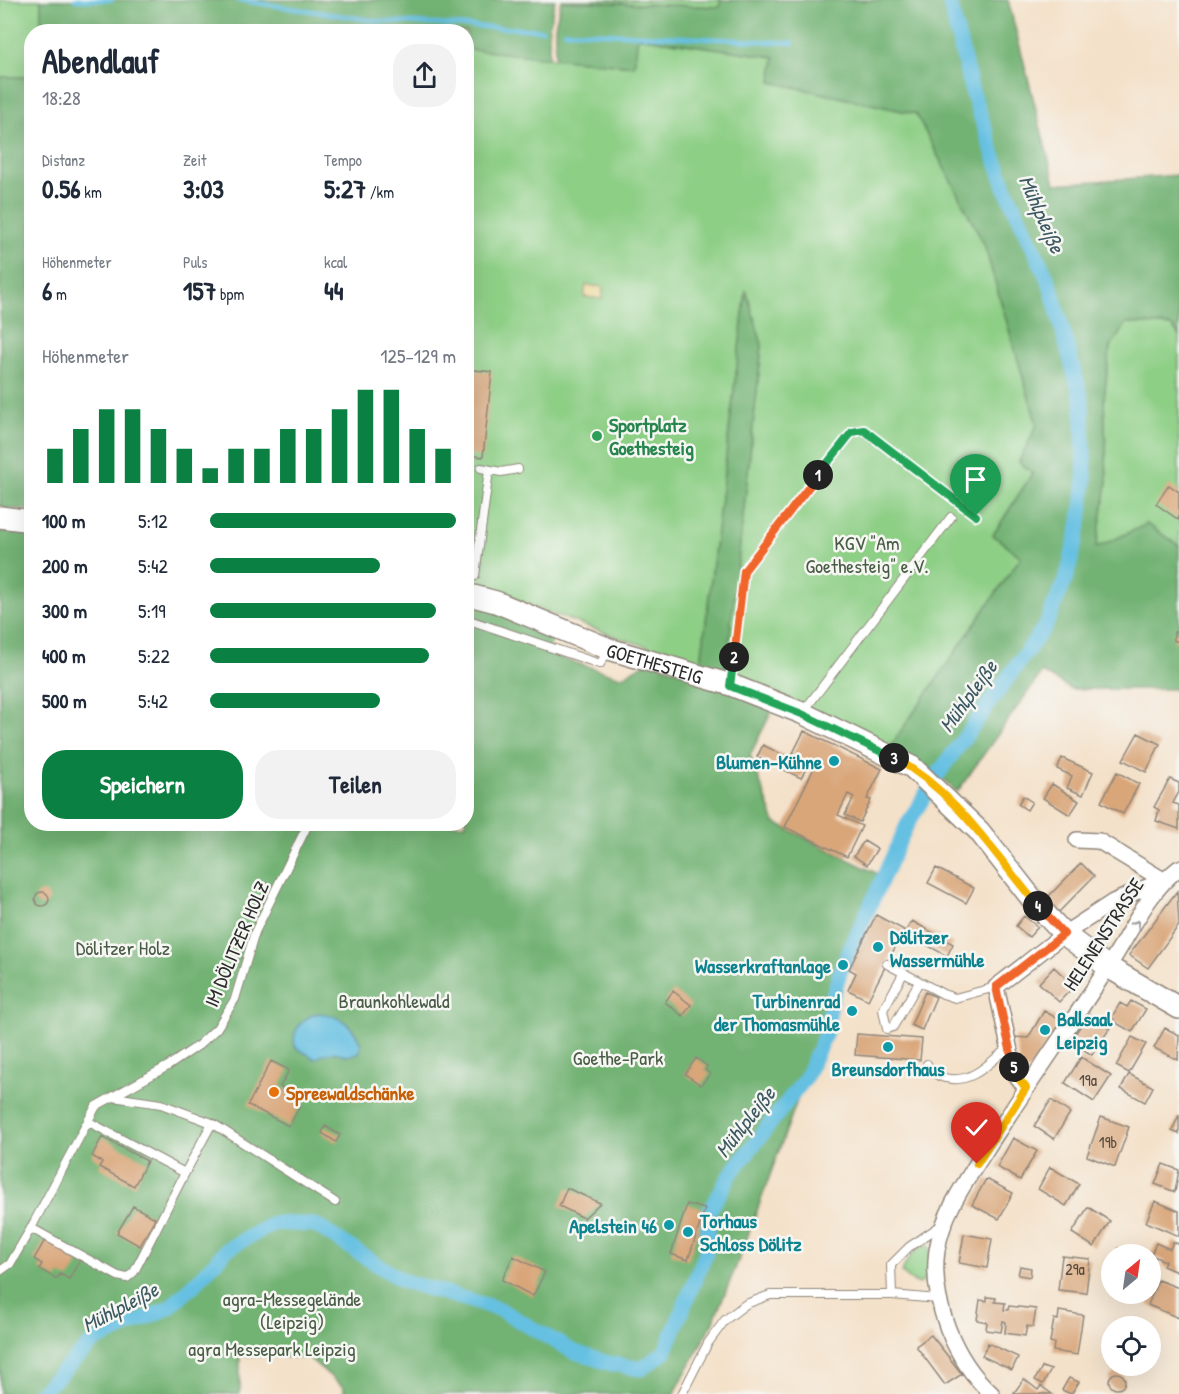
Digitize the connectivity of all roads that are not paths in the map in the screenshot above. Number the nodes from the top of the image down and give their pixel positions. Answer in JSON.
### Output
{"nodes":[{"id":1,"x":518,"y":469,"type":"dead end"},
{"id":2,"x":976,"y":516,"type":"dead end"},
{"id":3,"x":0,"y":517,"type":"edge"},
{"id":4,"x":951,"y":517,"type":"dead end"},
{"id":5,"x":24,"y":520,"type":"edge"},
{"id":6,"x":474,"y":560,"type":"edge"},
{"id":7,"x":474,"y":587,"type":"edge"},
{"id":8,"x":474,"y":622,"type":"edge"},
{"id":9,"x":609,"y":649,"type":"junction"},
{"id":10,"x":730,"y":686,"type":"junction"},
{"id":11,"x":802,"y":714,"type":"junction"},
{"id":12,"x":305,"y":831,"type":"edge"},
{"id":13,"x":1077,"y":840,"type":"dead end"},
{"id":14,"x":1179,"y":868,"type":"edge"},
{"id":15,"x":1163,"y":880,"type":"junction"},
{"id":16,"x":1064,"y":934,"type":"junction"},
{"id":17,"x":887,"y":964,"type":"dead end"},
{"id":18,"x":1108,"y":967,"type":"junction"},
{"id":19,"x":903,"y":974,"type":"junction"},
{"id":20,"x":919,"y":982,"type":"junction"},
{"id":21,"x":996,"y":987,"type":"junction"},
{"id":22,"x":1179,"y":1008,"type":"edge"},
{"id":23,"x":1010,"y":1046,"type":"junction"},
{"id":24,"x":927,"y":1064,"type":"dead end"},
{"id":25,"x":1026,"y":1088,"type":"junction"},
{"id":26,"x":113,"y":1097,"type":"junction"},
{"id":27,"x":89,"y":1122,"type":"junction"},
{"id":28,"x":212,"y":1122,"type":"junction"},
{"id":29,"x":185,"y":1173,"type":"junction"},
{"id":30,"x":335,"y":1202,"type":"dead end"},
{"id":31,"x":944,"y":1223,"type":"junction"},
{"id":32,"x":31,"y":1228,"type":"junction"},
{"id":33,"x":0,"y":1271,"type":"edge"},
{"id":34,"x":891,"y":1295,"type":"junction"},
{"id":35,"x":938,"y":1299,"type":"junction"},
{"id":36,"x":682,"y":1394,"type":"edge"},
{"id":37,"x":992,"y":1394,"type":"edge"}],
"edges":[{"from":1,"to":6,"type":"lane"},
{"from":2,"to":10,"type":"lane"},
{"from":3,"to":5,"type":"main road"},
{"from":4,"to":11,"type":"lane"},
{"from":7,"to":9,"type":"main road","name":"GOETHESTEIG"},
{"from":8,"to":9,"type":"lane"},
{"from":9,"to":10,"type":"main road","name":"GOETHESTEIG"},
{"from":10,"to":11,"type":"main road","name":"GOETHESTEIG"},
{"from":11,"to":16,"type":"main road","name":"GOETHESTEIG"},
{"from":12,"to":26,"type":"lane","name":"IM DÖLITZER HOLZ"},
{"from":13,"to":15,"type":"street"},
{"from":14,"to":15,"type":"street","name":"HELENENSTRASSE"},
{"from":15,"to":16,"type":"street"},
{"from":18,"to":15,"type":"street","name":"HELENENSTRASSE","one_way":true},
{"from":16,"to":18,"type":"main road","name":"GOETHESTEIG"},
{"from":16,"to":21,"type":"street"},
{"from":17,"to":19,"type":"lane"},
{"from":18,"to":22,"type":"main road","name":"GOETHESTEIG"},
{"from":18,"to":25,"type":"street","name":"HELENENSTRASSE"},
{"from":19,"to":20,"type":"lane"},
{"from":19,"to":20,"type":"lane"},
{"from":20,"to":21,"type":"lane"},
{"from":21,"to":23,"type":"street"},
{"from":23,"to":24,"type":"lane"},
{"from":23,"to":25,"type":"street"},
{"from":25,"to":31,"type":"street","name":"HELENENSTRASSE"},
{"from":26,"to":27,"type":"lane","name":"IM DÖLITZER HOLZ"},
{"from":26,"to":28,"type":"lane"},
{"from":27,"to":29,"type":"lane"},
{"from":27,"to":32,"type":"lane","name":"IM DÖLITZER HOLZ"},
{"from":28,"to":29,"type":"lane"},
{"from":28,"to":30,"type":"lane"},
{"from":29,"to":32,"type":"lane"},
{"from":31,"to":34,"type":"lane"},
{"from":31,"to":35,"type":"street"},
{"from":32,"to":33,"type":"lane","name":"IM DÖLITZER HOLZ"},
{"from":34,"to":35,"type":"lane"},
{"from":34,"to":36,"type":"lane"},
{"from":35,"to":37,"type":"street"}]}
